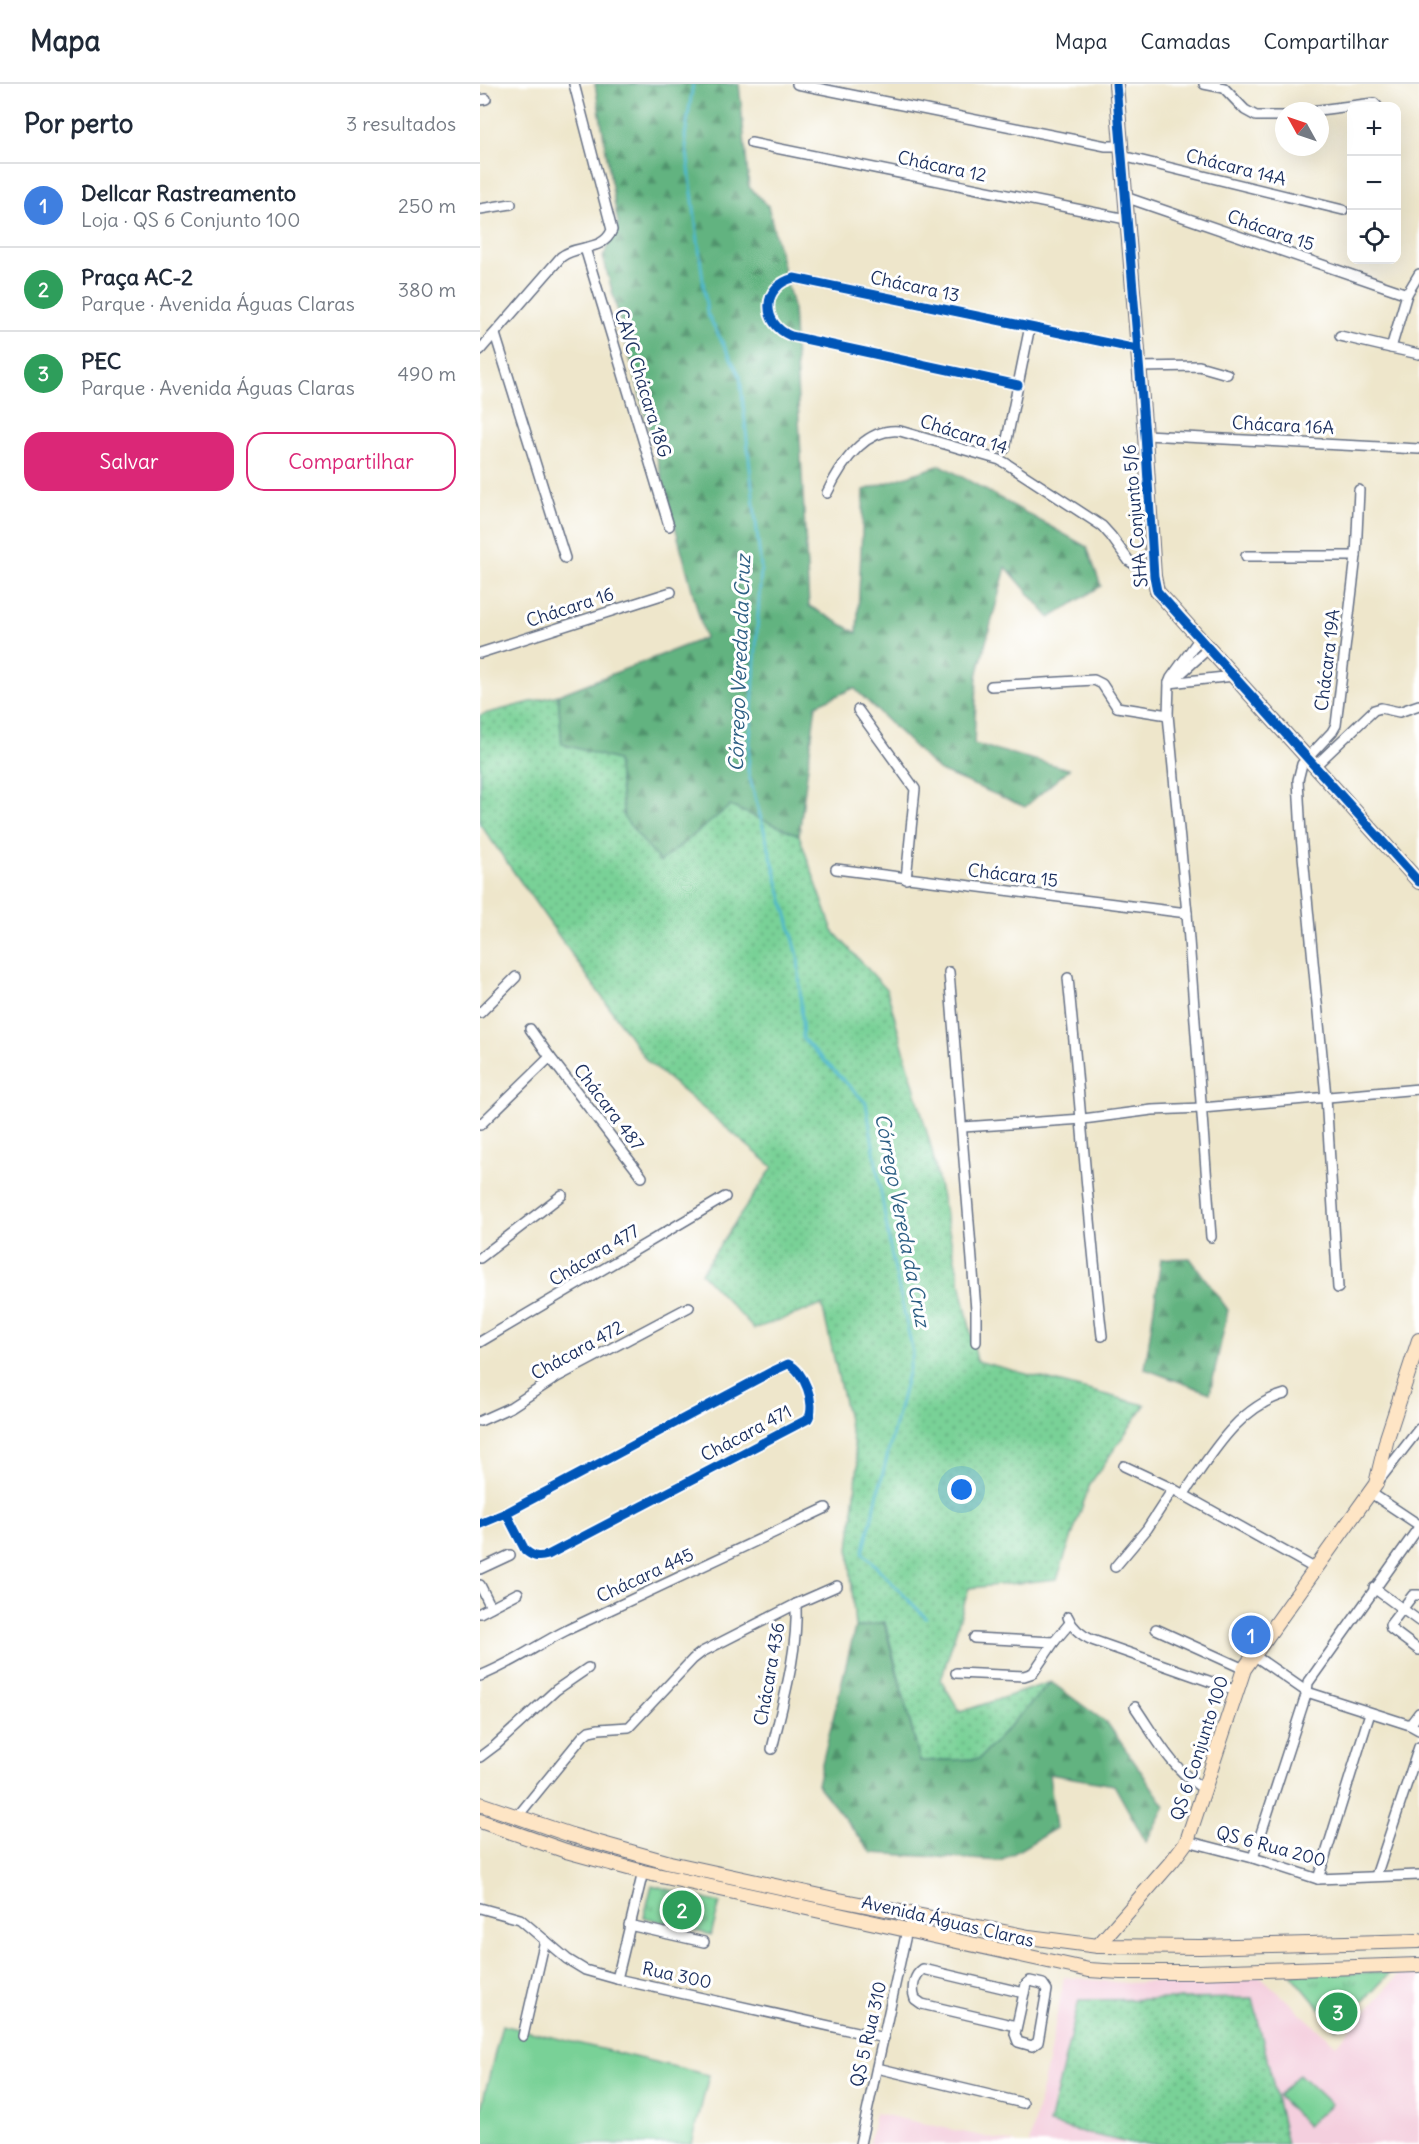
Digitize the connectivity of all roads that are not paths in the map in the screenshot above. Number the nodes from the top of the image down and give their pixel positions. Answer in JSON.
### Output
{"nodes":[{"id":1,"x":574,"y":84,"type":"edge"},
{"id":2,"x":796,"y":84,"type":"edge"},
{"id":3,"x":1116,"y":84,"type":"edge"},
{"id":4,"x":1204,"y":84,"type":"edge"},
{"id":5,"x":1347,"y":106,"type":"edge"},
{"id":6,"x":1329,"y":108,"type":"edge"},
{"id":7,"x":1275,"y":116,"type":"edge"},
{"id":8,"x":750,"y":143,"type":"dead end"},
{"id":9,"x":1121,"y":151,"type":"junction"},
{"id":10,"x":1125,"y":198,"type":"junction"},
{"id":11,"x":511,"y":204,"type":"dead end"},
{"id":12,"x":480,"y":209,"type":"edge"},
{"id":13,"x":1343,"y":210,"type":"dead end"},
{"id":14,"x":1126,"y":219,"type":"junction"},
{"id":15,"x":585,"y":248,"type":"junction"},
{"id":16,"x":1419,"y":274,"type":"edge"},
{"id":17,"x":1407,"y":294,"type":"junction"},
{"id":18,"x":1030,"y":326,"type":"junction"},
{"id":19,"x":495,"y":334,"type":"junction"},
{"id":20,"x":1340,"y":336,"type":"dead end"},
{"id":21,"x":1391,"y":348,"type":"junction"},
{"id":22,"x":1137,"y":349,"type":"junction"},
{"id":23,"x":480,"y":350,"type":"edge"},
{"id":24,"x":1419,"y":354,"type":"edge"},
{"id":25,"x":1139,"y":367,"type":"junction"},
{"id":26,"x":1227,"y":374,"type":"dead end"},
{"id":27,"x":1018,"y":386,"type":"junction"},
{"id":28,"x":1144,"y":435,"type":"junction"},
{"id":29,"x":1005,"y":449,"type":"dead end"},
{"id":30,"x":1419,"y":449,"type":"edge"},
{"id":31,"x":1359,"y":490,"type":"dead end"},
{"id":32,"x":827,"y":493,"type":"dead end"},
{"id":33,"x":669,"y":526,"type":"dead end"},
{"id":34,"x":1246,"y":556,"type":"dead end"},
{"id":35,"x":1356,"y":556,"type":"junction"},
{"id":36,"x":565,"y":558,"type":"dead end"},
{"id":37,"x":1154,"y":576,"type":"junction"},
{"id":38,"x":671,"y":592,"type":"dead end"},
{"id":39,"x":1204,"y":643,"type":"junction"},
{"id":40,"x":480,"y":653,"type":"edge"},
{"id":41,"x":1234,"y":676,"type":"junction"},
{"id":42,"x":1169,"y":683,"type":"junction"},
{"id":43,"x":992,"y":686,"type":"dead end"},
{"id":44,"x":1419,"y":705,"type":"edge"},
{"id":45,"x":858,"y":710,"type":"dead end"},
{"id":46,"x":1168,"y":715,"type":"junction"},
{"id":47,"x":1311,"y":761,"type":"junction"},
{"id":48,"x":836,"y":869,"type":"dead end"},
{"id":49,"x":906,"y":879,"type":"junction"},
{"id":50,"x":1419,"y":882,"type":"edge"},
{"id":51,"x":1187,"y":913,"type":"junction"},
{"id":52,"x":949,"y":972,"type":"dead end"},
{"id":53,"x":516,"y":977,"type":"dead end"},
{"id":54,"x":1068,"y":978,"type":"dead end"},
{"id":55,"x":480,"y":1013,"type":"edge"},
{"id":56,"x":530,"y":1029,"type":"dead end"},
{"id":57,"x":550,"y":1057,"type":"junction"},
{"id":58,"x":1419,"y":1089,"type":"edge"},
{"id":59,"x":1326,"y":1097,"type":"junction"},
{"id":60,"x":1202,"y":1108,"type":"junction"},
{"id":61,"x":1083,"y":1119,"type":"junction"},
{"id":62,"x":480,"y":1125,"type":"edge"},
{"id":63,"x":963,"y":1127,"type":"junction"},
{"id":64,"x":642,"y":1177,"type":"dead end"},
{"id":65,"x":562,"y":1195,"type":"dead end"},
{"id":66,"x":725,"y":1197,"type":"dead end"},
{"id":67,"x":1211,"y":1237,"type":"dead end"},
{"id":68,"x":480,"y":1258,"type":"edge"},
{"id":69,"x":1338,"y":1288,"type":"dead end"},
{"id":70,"x":689,"y":1307,"type":"dead end"},
{"id":71,"x":1102,"y":1336,"type":"dead end"},
{"id":72,"x":1419,"y":1340,"type":"edge"},
{"id":73,"x":976,"y":1341,"type":"dead end"},
{"id":74,"x":480,"y":1342,"type":"edge"},
{"id":75,"x":1285,"y":1394,"type":"dead end"},
{"id":76,"x":480,"y":1421,"type":"edge"},
{"id":77,"x":1419,"y":1429,"type":"edge"},
{"id":78,"x":1124,"y":1466,"type":"dead end"},
{"id":79,"x":1374,"y":1488,"type":"junction"},
{"id":80,"x":1173,"y":1489,"type":"junction"},
{"id":81,"x":1183,"y":1495,"type":"junction"},
{"id":82,"x":826,"y":1508,"type":"dead end"},
{"id":83,"x":506,"y":1513,"type":"junction"},
{"id":84,"x":480,"y":1524,"type":"edge"},
{"id":85,"x":1419,"y":1526,"type":"edge"},
{"id":86,"x":510,"y":1555,"type":"dead end"},
{"id":87,"x":1115,"y":1567,"type":"dead end"},
{"id":88,"x":480,"y":1569,"type":"edge"},
{"id":89,"x":1316,"y":1569,"type":"junction"},
{"id":90,"x":480,"y":1585,"type":"edge"},
{"id":91,"x":837,"y":1586,"type":"dead end"},
{"id":92,"x":1374,"y":1588,"type":"junction"},
{"id":93,"x":518,"y":1593,"type":"dead end"},
{"id":94,"x":1419,"y":1595,"type":"edge"},
{"id":95,"x":796,"y":1604,"type":"junction"},
{"id":96,"x":491,"y":1607,"type":"junction"},
{"id":97,"x":1401,"y":1609,"type":"junction"},
{"id":98,"x":480,"y":1613,"type":"edge"},
{"id":99,"x":1419,"y":1621,"type":"edge"},
{"id":100,"x":1156,"y":1629,"type":"dead end"},
{"id":101,"x":974,"y":1638,"type":"dead end"},
{"id":102,"x":1054,"y":1642,"type":"junction"},
{"id":103,"x":1419,"y":1650,"type":"edge"},
{"id":104,"x":1255,"y":1656,"type":"junction"},
{"id":105,"x":588,"y":1668,"type":"dead end"},
{"id":106,"x":1244,"y":1669,"type":"junction"},
{"id":107,"x":956,"y":1673,"type":"dead end"},
{"id":108,"x":480,"y":1676,"type":"edge"},
{"id":109,"x":1237,"y":1691,"type":"junction"},
{"id":110,"x":1307,"y":1692,"type":"junction"},
{"id":111,"x":1135,"y":1707,"type":"dead end"},
{"id":112,"x":1370,"y":1713,"type":"junction"},
{"id":113,"x":1419,"y":1713,"type":"edge"},
{"id":114,"x":1414,"y":1727,"type":"edge"},
{"id":115,"x":1419,"y":1748,"type":"edge"},
{"id":116,"x":772,"y":1749,"type":"dead end"},
{"id":117,"x":480,"y":1757,"type":"edge"},
{"id":118,"x":1206,"y":1790,"type":"junction"},
{"id":119,"x":480,"y":1804,"type":"edge"},
{"id":120,"x":517,"y":1817,"type":"junction"},
{"id":121,"x":480,"y":1821,"type":"edge"},
{"id":122,"x":571,"y":1835,"type":"junction"},
{"id":123,"x":1187,"y":1840,"type":"junction"},
{"id":124,"x":566,"y":1851,"type":"junction"},
{"id":125,"x":1253,"y":1858,"type":"junction"},
{"id":126,"x":643,"y":1872,"type":"junction"},
{"id":127,"x":1419,"y":1875,"type":"edge"},
{"id":128,"x":1376,"y":1876,"type":"junction"},
{"id":129,"x":1318,"y":1879,"type":"junction"},
{"id":130,"x":480,"y":1910,"type":"edge"},
{"id":131,"x":629,"y":1925,"type":"junction"},
{"id":132,"x":907,"y":1930,"type":"junction"},
{"id":133,"x":1111,"y":1930,"type":"junction"},
{"id":134,"x":545,"y":1940,"type":"junction"},
{"id":135,"x":1053,"y":1940,"type":"junction"},
{"id":136,"x":1419,"y":1941,"type":"edge"},
{"id":137,"x":704,"y":1942,"type":"dead end"},
{"id":138,"x":1098,"y":1946,"type":"junction"},
{"id":139,"x":1113,"y":1946,"type":"junction"},
{"id":140,"x":1200,"y":1947,"type":"junction"},
{"id":141,"x":1046,"y":1961,"type":"junction"},
{"id":142,"x":1419,"y":1965,"type":"edge"},
{"id":143,"x":1197,"y":1972,"type":"junction"},
{"id":144,"x":617,"y":1979,"type":"junction"},
{"id":145,"x":897,"y":1981,"type":"junction"},
{"id":146,"x":913,"y":1985,"type":"junction"},
{"id":147,"x":1024,"y":1993,"type":"junction"},
{"id":148,"x":1016,"y":2026,"type":"junction"},
{"id":149,"x":523,"y":2036,"type":"dead end"},
{"id":150,"x":884,"y":2038,"type":"junction"},
{"id":151,"x":877,"y":2068,"type":"junction"},
{"id":152,"x":1023,"y":2103,"type":"dead end"},
{"id":153,"x":860,"y":2144,"type":"edge"}],
"edges":[{"from":1,"to":15,"type":"street"},
{"from":2,"to":9,"type":"street"},
{"from":3,"to":9,"type":"main road","name":"SHA Conjunto 5/6"},
{"from":4,"to":7,"type":"street"},
{"from":5,"to":6,"type":"street"},
{"from":8,"to":14,"type":"street","name":"Chácara 12"},
{"from":9,"to":10,"type":"main road","name":"SHA Conjunto 5/6"},
{"from":9,"to":13,"type":"street","name":"Chácara 14A"},
{"from":10,"to":14,"type":"main road","name":"SHA Conjunto 5/6"},
{"from":10,"to":17,"type":"street","name":"Chácara 15"},
{"from":11,"to":12,"type":"street"},
{"from":14,"to":22,"type":"main road","name":"SHA Conjunto 5/6"},
{"from":15,"to":19,"type":"street"},
{"from":15,"to":33,"type":"street","name":"CAVC Chácara 18G"},
{"from":16,"to":17,"type":"street"},
{"from":17,"to":21,"type":"street"},
{"from":18,"to":22,"type":"street","name":"Chácara 13"},
{"from":18,"to":27,"type":"street"},
{"from":18,"to":27,"type":"street","name":"Chácara 13"},
{"from":19,"to":23,"type":"street"},
{"from":19,"to":36,"type":"street"},
{"from":20,"to":21,"type":"street"},
{"from":21,"to":24,"type":"street"},
{"from":22,"to":25,"type":"main road","name":"SHA Conjunto 5/6"},
{"from":25,"to":26,"type":"street"},
{"from":25,"to":28,"type":"main road","name":"SHA Conjunto 5/6"},
{"from":27,"to":29,"type":"street"},
{"from":28,"to":30,"type":"street","name":"Chácara 16A"},
{"from":28,"to":37,"type":"main road","name":"SHA Conjunto 5/6"},
{"from":31,"to":35,"type":"street","name":"Chácara 19A"},
{"from":32,"to":37,"type":"street","name":"Chácara 14"},
{"from":34,"to":35,"type":"street"},
{"from":35,"to":47,"type":"street","name":"Chácara 19A"},
{"from":37,"to":39,"type":"main road","name":"SHA Conjunto 5/6"},
{"from":38,"to":40,"type":"street","name":"Chácara 16"},
{"from":39,"to":41,"type":"main road","name":"SHA Conjunto 5/6"},
{"from":39,"to":42,"type":"street"},
{"from":41,"to":42,"type":"street"},
{"from":41,"to":47,"type":"main road","name":"SHA Conjunto 5/6"},
{"from":42,"to":46,"type":"street"},
{"from":43,"to":46,"type":"street"},
{"from":44,"to":47,"type":"street"},
{"from":45,"to":49,"type":"street"},
{"from":46,"to":51,"type":"street"},
{"from":47,"to":50,"type":"main road","name":"SHA Conjunto 5/6"},
{"from":47,"to":59,"type":"street"},
{"from":48,"to":49,"type":"street","name":"Chácara 15"},
{"from":49,"to":51,"type":"street","name":"Chácara 15"},
{"from":51,"to":60,"type":"street"},
{"from":52,"to":63,"type":"street"},
{"from":53,"to":55,"type":"street"},
{"from":54,"to":61,"type":"street"},
{"from":56,"to":57,"type":"street","name":"Chácara 487"},
{"from":57,"to":62,"type":"street","name":"Chácara 487"},
{"from":57,"to":64,"type":"street","name":"Chácara 487"},
{"from":58,"to":59,"type":"street"},
{"from":59,"to":60,"type":"street"},
{"from":59,"to":69,"type":"street"},
{"from":60,"to":61,"type":"street"},
{"from":60,"to":67,"type":"street"},
{"from":61,"to":63,"type":"street"},
{"from":61,"to":71,"type":"street"},
{"from":63,"to":73,"type":"street"},
{"from":65,"to":68,"type":"street"},
{"from":66,"to":74,"type":"street","name":"Chácara 477"},
{"from":70,"to":76,"type":"street","name":"Chácara 472"},
{"from":72,"to":79,"type":"main road"},
{"from":75,"to":81,"type":"street"},
{"from":77,"to":79,"type":"street"},
{"from":78,"to":80,"type":"street"},
{"from":79,"to":85,"type":"street"},
{"from":79,"to":89,"type":"main road","name":"QS 6 Conjunto 100"},
{"from":80,"to":81,"type":"street"},
{"from":80,"to":87,"type":"street"},
{"from":81,"to":89,"type":"street"},
{"from":82,"to":108,"type":"street","name":"Chácara 445"},
{"from":83,"to":83,"type":"street","name":"Chácara 471"},
{"from":83,"to":84,"type":"street","name":"Chácara 471"},
{"from":85,"to":92,"type":"street"},
{"from":86,"to":88,"type":"street"},
{"from":89,"to":104,"type":"main road","name":"QS 6 Conjunto 100"},
{"from":90,"to":96,"type":"street"},
{"from":91,"to":95,"type":"street","name":"Chácara 436"},
{"from":92,"to":97,"type":"street"},
{"from":92,"to":110,"type":"street"},
{"from":93,"to":96,"type":"street"},
{"from":94,"to":97,"type":"street"},
{"from":95,"to":116,"type":"street","name":"Chácara 436"},
{"from":95,"to":120,"type":"street","name":"Chácara 436"},
{"from":96,"to":98,"type":"street"},
{"from":97,"to":99,"type":"street"},
{"from":97,"to":103,"type":"street"},
{"from":100,"to":106,"type":"street"},
{"from":101,"to":102,"type":"street"},
{"from":102,"to":107,"type":"street"},
{"from":102,"to":109,"type":"street"},
{"from":104,"to":106,"type":"main road","name":"QS 6 Conjunto 100"},
{"from":104,"to":110,"type":"street"},
{"from":105,"to":117,"type":"street"},
{"from":106,"to":109,"type":"main road","name":"QS 6 Conjunto 100"},
{"from":109,"to":118,"type":"main road","name":"QS 6 Conjunto 100"},
{"from":110,"to":112,"type":"street"},
{"from":110,"to":125,"type":"street"},
{"from":111,"to":118,"type":"street"},
{"from":112,"to":114,"type":"street"},
{"from":112,"to":129,"type":"street"},
{"from":113,"to":114,"type":"street"},
{"from":115,"to":128,"type":"street"},
{"from":118,"to":123,"type":"main road","name":"QS 6 Conjunto 100"},
{"from":119,"to":120,"type":"main road","name":"Avenida Águas Claras"},
{"from":120,"to":122,"type":"main road","name":"Avenida Águas Claras"},
{"from":121,"to":124,"type":"main road","name":"Avenida Águas Claras"},
{"from":122,"to":124,"type":"main road"},
{"from":122,"to":135,"type":"main road","name":"Avenida Águas Claras"},
{"from":123,"to":125,"type":"street","name":"QS 6 Rua 200"},
{"from":123,"to":133,"type":"main road","name":"QS 6 Conjunto 100"},
{"from":124,"to":126,"type":"main road","name":"Avenida Águas Claras"},
{"from":125,"to":129,"type":"street","name":"QS 6 Rua 200"},
{"from":126,"to":131,"type":"street"},
{"from":126,"to":132,"type":"main road","name":"Avenida Águas Claras"},
{"from":127,"to":128,"type":"street","name":"QS 6 Rua 200"},
{"from":128,"to":129,"type":"street","name":"QS 6 Rua 200"},
{"from":130,"to":134,"type":"street","name":"Rua 300"},
{"from":131,"to":137,"type":"street"},
{"from":131,"to":144,"type":"street"},
{"from":132,"to":141,"type":"main road","name":"Avenida Águas Claras"},
{"from":132,"to":145,"type":"street","name":"QS 5 Rua 310"},
{"from":133,"to":138,"type":"main road","name":"QS 6 Conjunto 100"},
{"from":133,"to":139,"type":"main road"},
{"from":134,"to":144,"type":"street","name":"Rua 300"},
{"from":134,"to":149,"type":"street"},
{"from":135,"to":138,"type":"main road","name":"Avenida Águas Claras"},
{"from":135,"to":141,"type":"main road"},
{"from":136,"to":140,"type":"main road","name":"Avenida Águas Claras"},
{"from":138,"to":139,"type":"main road","name":"Avenida Águas Claras"},
{"from":139,"to":140,"type":"main road","name":"Avenida Águas Claras"},
{"from":140,"to":143,"type":"main road"},
{"from":141,"to":143,"type":"main road","name":"Avenida Águas Claras"},
{"from":142,"to":143,"type":"main road","name":"Avenida Águas Claras"},
{"from":144,"to":150,"type":"street","name":"Rua 300"},
{"from":145,"to":146,"type":"street"},
{"from":145,"to":150,"type":"street","name":"QS 5 Rua 310"},
{"from":146,"to":147,"type":"street"},
{"from":146,"to":148,"type":"street"},
{"from":147,"to":148,"type":"street"},
{"from":147,"to":148,"type":"street"},
{"from":150,"to":151,"type":"street","name":"QS 5 Rua 310"},
{"from":151,"to":152,"type":"street"},
{"from":151,"to":153,"type":"street","name":"QS 5 Rua 310"}]}
